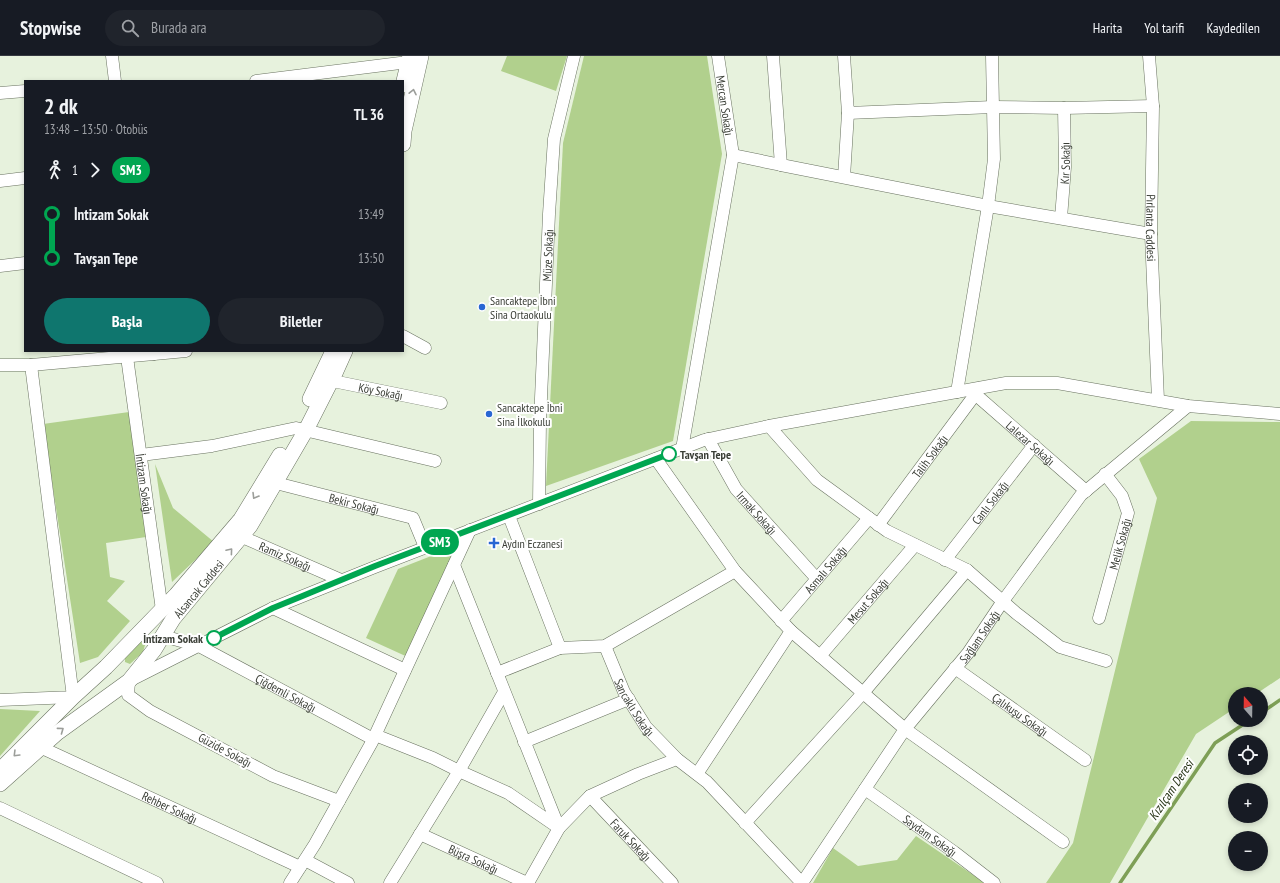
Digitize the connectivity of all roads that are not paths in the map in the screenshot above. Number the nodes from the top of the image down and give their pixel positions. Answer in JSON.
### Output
{"nodes":[{"id":1,"x":112,"y":56,"type":"edge"},
{"id":2,"x":574,"y":56,"type":"edge"},
{"id":3,"x":718,"y":56,"type":"edge"},
{"id":4,"x":773,"y":56,"type":"edge"},
{"id":5,"x":844,"y":56,"type":"edge"},
{"id":6,"x":992,"y":56,"type":"edge"},
{"id":7,"x":1149,"y":56,"type":"edge"},
{"id":8,"x":413,"y":58,"type":"edge"},
{"id":9,"x":115,"y":80,"type":"edge"},
{"id":10,"x":263,"y":80,"type":"edge"},
{"id":11,"x":404,"y":83,"type":"edge"},
{"id":12,"x":24,"y":91,"type":"edge"},
{"id":13,"x":0,"y":93,"type":"edge"},
{"id":14,"x":1154,"y":106,"type":"junction"},
{"id":15,"x":993,"y":107,"type":"junction"},
{"id":16,"x":1064,"y":108,"type":"junction"},
{"id":17,"x":848,"y":113,"type":"junction"},
{"id":18,"x":404,"y":129,"type":"edge"},
{"id":19,"x":733,"y":155,"type":"junction"},
{"id":20,"x":781,"y":165,"type":"junction"},
{"id":21,"x":844,"y":177,"type":"junction"},
{"id":22,"x":24,"y":178,"type":"edge"},
{"id":23,"x":0,"y":181,"type":"edge"},
{"id":24,"x":988,"y":206,"type":"junction"},
{"id":25,"x":1061,"y":218,"type":"junction"},
{"id":26,"x":1151,"y":234,"type":"junction"},
{"id":27,"x":24,"y":263,"type":"edge"},
{"id":28,"x":0,"y":266,"type":"edge"},
{"id":29,"x":404,"y":337,"type":"edge"},
{"id":30,"x":425,"y":348,"type":"dead end"},
{"id":31,"x":170,"y":352,"type":"edge"},
{"id":32,"x":333,"y":352,"type":"edge"},
{"id":33,"x":344,"y":352,"type":"edge"},
{"id":34,"x":154,"y":353,"type":"edge"},
{"id":35,"x":127,"y":357,"type":"junction"},
{"id":36,"x":0,"y":365,"type":"edge"},
{"id":37,"x":31,"y":365,"type":"junction"},
{"id":38,"x":326,"y":380,"type":"junction"},
{"id":39,"x":978,"y":391,"type":"junction"},
{"id":40,"x":957,"y":392,"type":"junction"},
{"id":41,"x":1158,"y":400,"type":"junction"},
{"id":42,"x":441,"y":403,"type":"dead end"},
{"id":43,"x":1188,"y":406,"type":"junction"},
{"id":44,"x":1280,"y":414,"type":"edge"},
{"id":45,"x":769,"y":426,"type":"junction"},
{"id":46,"x":301,"y":429,"type":"junction"},
{"id":47,"x":708,"y":439,"type":"junction"},
{"id":48,"x":1034,"y":445,"type":"junction"},
{"id":49,"x":682,"y":448,"type":"junction"},
{"id":50,"x":141,"y":455,"type":"junction"},
{"id":51,"x":656,"y":459,"type":"junction"},
{"id":52,"x":435,"y":461,"type":"dead end"},
{"id":53,"x":1105,"y":474,"type":"junction"},
{"id":54,"x":270,"y":482,"type":"junction"},
{"id":55,"x":1086,"y":491,"type":"junction"},
{"id":56,"x":539,"y":504,"type":"junction"},
{"id":57,"x":509,"y":516,"type":"junction"},
{"id":58,"x":874,"y":521,"type":"junction"},
{"id":59,"x":470,"y":530,"type":"junction"},
{"id":60,"x":236,"y":534,"type":"junction"},
{"id":61,"x":915,"y":545,"type":"junction"},
{"id":62,"x":425,"y":548,"type":"junction"},
{"id":63,"x":945,"y":560,"type":"junction"},
{"id":64,"x":454,"y":565,"type":"junction"},
{"id":65,"x":967,"y":570,"type":"junction"},
{"id":66,"x":735,"y":571,"type":"junction"},
{"id":67,"x":817,"y":579,"type":"junction"},
{"id":68,"x":341,"y":580,"type":"junction"},
{"id":69,"x":1003,"y":601,"type":"junction"},
{"id":70,"x":273,"y":608,"type":"junction"},
{"id":71,"x":162,"y":610,"type":"junction"},
{"id":72,"x":1099,"y":618,"type":"dead end"},
{"id":73,"x":781,"y":620,"type":"junction"},
{"id":74,"x":145,"y":628,"type":"junction"},
{"id":75,"x":791,"y":632,"type":"junction"},
{"id":76,"x":163,"y":636,"type":"junction"},
{"id":77,"x":199,"y":646,"type":"junction"},
{"id":78,"x":605,"y":646,"type":"junction"},
{"id":79,"x":560,"y":648,"type":"junction"},
{"id":80,"x":820,"y":656,"type":"junction"},
{"id":81,"x":1106,"y":662,"type":"dead end"},
{"id":82,"x":106,"y":667,"type":"junction"},
{"id":83,"x":955,"y":668,"type":"junction"},
{"id":84,"x":405,"y":670,"type":"junction"},
{"id":85,"x":497,"y":673,"type":"junction"},
{"id":86,"x":130,"y":681,"type":"junction"},
{"id":87,"x":504,"y":692,"type":"junction"},
{"id":88,"x":863,"y":694,"type":"junction"},
{"id":89,"x":73,"y":697,"type":"junction"},
{"id":90,"x":629,"y":699,"type":"junction"},
{"id":91,"x":0,"y":700,"type":"edge"},
{"id":92,"x":905,"y":729,"type":"junction"},
{"id":93,"x":374,"y":737,"type":"junction"},
{"id":94,"x":524,"y":742,"type":"junction"},
{"id":95,"x":40,"y":747,"type":"junction"},
{"id":96,"x":677,"y":759,"type":"junction"},
{"id":97,"x":1085,"y":760,"type":"dead end"},
{"id":98,"x":0,"y":770,"type":"edge"},
{"id":99,"x":458,"y":772,"type":"junction"},
{"id":100,"x":697,"y":774,"type":"junction"},
{"id":101,"x":0,"y":784,"type":"edge"},
{"id":102,"x":865,"y":789,"type":"junction"},
{"id":103,"x":590,"y":796,"type":"junction"},
{"id":104,"x":339,"y":801,"type":"junction"},
{"id":105,"x":0,"y":808,"type":"edge"},
{"id":106,"x":745,"y":823,"type":"junction"},
{"id":107,"x":559,"y":828,"type":"junction"},
{"id":108,"x":420,"y":834,"type":"junction"},
{"id":109,"x":1063,"y":842,"type":"dead end"},
{"id":110,"x":302,"y":864,"type":"junction"},
{"id":111,"x":157,"y":883,"type":"edge"},
{"id":112,"x":290,"y":883,"type":"edge"},
{"id":113,"x":348,"y":883,"type":"edge"},
{"id":114,"x":390,"y":883,"type":"edge"},
{"id":115,"x":528,"y":883,"type":"edge"},
{"id":116,"x":672,"y":883,"type":"edge"},
{"id":117,"x":802,"y":883,"type":"edge"},
{"id":118,"x":994,"y":883,"type":"edge"}],
"edges":[{"from":1,"to":9,"type":"street"},
{"from":2,"to":56,"type":"street","name":"Müze Sokağı"},
{"from":3,"to":19,"type":"street","name":"Mercan Sokağı"},
{"from":4,"to":20,"type":"street"},
{"from":5,"to":17,"type":"street"},
{"from":6,"to":15,"type":"street"},
{"from":7,"to":14,"type":"street","name":"Pırlanta Caddesi"},
{"from":8,"to":10,"type":"street"},
{"from":8,"to":11,"type":"street"},
{"from":18,"to":8,"type":"street","one_way":true},
{"from":12,"to":13,"type":"street"},
{"from":14,"to":16,"type":"street"},
{"from":14,"to":26,"type":"street","name":"Pırlanta Caddesi"},
{"from":15,"to":16,"type":"street"},
{"from":15,"to":17,"type":"street"},
{"from":15,"to":24,"type":"street"},
{"from":16,"to":25,"type":"street","name":"Kır Sokağı"},
{"from":17,"to":21,"type":"street"},
{"from":19,"to":20,"type":"street"},
{"from":19,"to":49,"type":"street","name":"Mercan Sokağı"},
{"from":20,"to":21,"type":"street"},
{"from":21,"to":24,"type":"street"},
{"from":22,"to":23,"type":"street"},
{"from":24,"to":25,"type":"street"},
{"from":24,"to":40,"type":"street"},
{"from":25,"to":26,"type":"street"},
{"from":26,"to":41,"type":"street","name":"Pırlanta Caddesi"},
{"from":27,"to":28,"type":"street"},
{"from":29,"to":30,"type":"street"},
{"from":31,"to":34,"type":"street"},
{"from":32,"to":38,"type":"street","name":"Alsancak Caddesi"},
{"from":33,"to":38,"type":"street","name":"Alsancak Caddesi"},
{"from":34,"to":35,"type":"street"},
{"from":35,"to":37,"type":"street"},
{"from":35,"to":50,"type":"street","name":"İntizam Sokağı"},
{"from":36,"to":37,"type":"street"},
{"from":37,"to":89,"type":"street"},
{"from":38,"to":42,"type":"street","name":"Köy Sokağı"},
{"from":38,"to":46,"type":"street","name":"Alsancak Caddesi"},
{"from":39,"to":40,"type":"street"},
{"from":39,"to":41,"type":"street"},
{"from":39,"to":48,"type":"street","name":"Lalezar Sokağı"},
{"from":39,"to":58,"type":"street","name":"Talih Sokağı"},
{"from":40,"to":45,"type":"street"},
{"from":41,"to":43,"type":"street"},
{"from":43,"to":44,"type":"street"},
{"from":43,"to":53,"type":"street","name":"Sağlam Sokağı"},
{"from":45,"to":47,"type":"street"},
{"from":45,"to":58,"type":"street"},
{"from":46,"to":50,"type":"street"},
{"from":46,"to":52,"type":"street"},
{"from":46,"to":54,"type":"street","name":"Alsancak Caddesi"},
{"from":47,"to":49,"type":"street"},
{"from":47,"to":67,"type":"street","name":"Irmak Sokağı"},
{"from":48,"to":55,"type":"street","name":"Lalezar Sokağı"},
{"from":48,"to":63,"type":"street","name":"Canlı Sokağı"},
{"from":49,"to":51,"type":"street"},
{"from":50,"to":71,"type":"street","name":"İntizam Sokağı"},
{"from":51,"to":56,"type":"street"},
{"from":51,"to":66,"type":"street"},
{"from":53,"to":55,"type":"street","name":"Sağlam Sokağı"},
{"from":53,"to":72,"type":"street","name":"Melik Sokağı"},
{"from":54,"to":60,"type":"street","name":"Alsancak Caddesi"},
{"from":54,"to":62,"type":"street","name":"Bekir Sokağı"},
{"from":55,"to":69,"type":"street","name":"Sağlam Sokağı"},
{"from":56,"to":57,"type":"street"},
{"from":57,"to":59,"type":"street"},
{"from":57,"to":79,"type":"street"},
{"from":58,"to":61,"type":"street"},
{"from":58,"to":67,"type":"street","name":"Asmalı Sokağı"},
{"from":59,"to":62,"type":"street"},
{"from":59,"to":64,"type":"street"},
{"from":60,"to":68,"type":"street","name":"Ramiz Sokağı"},
{"from":60,"to":71,"type":"street","name":"Alsancak Caddesi"},
{"from":76,"to":60,"type":"street","name":"Alsancak Caddesi","one_way":true},
{"from":61,"to":63,"type":"street"},
{"from":61,"to":80,"type":"street","name":"Mesut Sokağı"},
{"from":62,"to":68,"type":"street"},
{"from":63,"to":65,"type":"street"},
{"from":64,"to":84,"type":"street"},
{"from":64,"to":85,"type":"street"},
{"from":65,"to":69,"type":"street"},
{"from":65,"to":88,"type":"street"},
{"from":66,"to":73,"type":"street"},
{"from":66,"to":78,"type":"street"},
{"from":67,"to":73,"type":"street","name":"Asmalı Sokağı"},
{"from":68,"to":70,"type":"street"},
{"from":69,"to":81,"type":"street"},
{"from":69,"to":83,"type":"street","name":"Sağlam Sokağı"},
{"from":70,"to":77,"type":"street"},
{"from":70,"to":84,"type":"street"},
{"from":71,"to":74,"type":"street","name":"Alsancak Caddesi"},
{"from":73,"to":75,"type":"street"},
{"from":74,"to":76,"type":"street"},
{"from":74,"to":82,"type":"street","name":"Alsancak Caddesi"},
{"from":75,"to":80,"type":"street"},
{"from":75,"to":100,"type":"street"},
{"from":76,"to":77,"type":"street","name":"Çiğdemli Sokağı"},
{"from":76,"to":86,"type":"street","name":"Alsancak Caddesi"},
{"from":77,"to":86,"type":"street"},
{"from":77,"to":93,"type":"street","name":"Çiğdemli Sokağı"},
{"from":78,"to":79,"type":"street"},
{"from":78,"to":90,"type":"street","name":"Sancaklı Sokağı"},
{"from":79,"to":85,"type":"street"},
{"from":80,"to":88,"type":"street"},
{"from":82,"to":86,"type":"street"},
{"from":82,"to":89,"type":"street","name":"Alsancak Caddesi"},
{"from":83,"to":92,"type":"street","name":"Sağlam Sokağı"},
{"from":83,"to":97,"type":"street","name":"Çalıkuşu Sokağı"},
{"from":84,"to":93,"type":"street"},
{"from":85,"to":87,"type":"street"},
{"from":95,"to":86,"type":"street","name":"Alsancak Caddesi","one_way":true},
{"from":86,"to":104,"type":"street","name":"Güzide Sokağı"},
{"from":87,"to":94,"type":"street"},
{"from":87,"to":99,"type":"street"},
{"from":88,"to":92,"type":"street"},
{"from":88,"to":106,"type":"street"},
{"from":89,"to":91,"type":"street"},
{"from":89,"to":98,"type":"street","name":"Alsancak Caddesi","one_way":true},
{"from":90,"to":94,"type":"street"},
{"from":90,"to":96,"type":"street","name":"Sancaklı Sokağı"},
{"from":92,"to":102,"type":"street","name":"Sağlam Sokağı"},
{"from":92,"to":109,"type":"street"},
{"from":93,"to":99,"type":"street","name":"Çiğdemli Sokağı"},
{"from":93,"to":104,"type":"street"},
{"from":94,"to":107,"type":"street"},
{"from":95,"to":101,"type":"street","name":"Alsancak Caddesi"},
{"from":95,"to":110,"type":"street","name":"Rehber Sokağı"},
{"from":96,"to":100,"type":"street","name":"Sancaklı Sokağı"},
{"from":96,"to":103,"type":"street"},
{"from":99,"to":107,"type":"street","name":"Çiğdemli Sokağı"},
{"from":99,"to":108,"type":"street"},
{"from":100,"to":106,"type":"street","name":"Sancaklı Sokağı"},
{"from":102,"to":117,"type":"street","name":"Sağlam Sokağı"},
{"from":102,"to":118,"type":"street","name":"Saydam Sokağı"},
{"from":103,"to":107,"type":"street"},
{"from":103,"to":116,"type":"street","name":"Faruk Sokağı"},
{"from":104,"to":110,"type":"street"},
{"from":105,"to":111,"type":"street"},
{"from":106,"to":117,"type":"street","name":"Sancaklı Sokağı"},
{"from":107,"to":115,"type":"street"},
{"from":108,"to":114,"type":"street"},
{"from":108,"to":115,"type":"street","name":"Büşra Sokağı"},
{"from":110,"to":112,"type":"street"},
{"from":110,"to":113,"type":"street","name":"Rehber Sokağı"}]}
